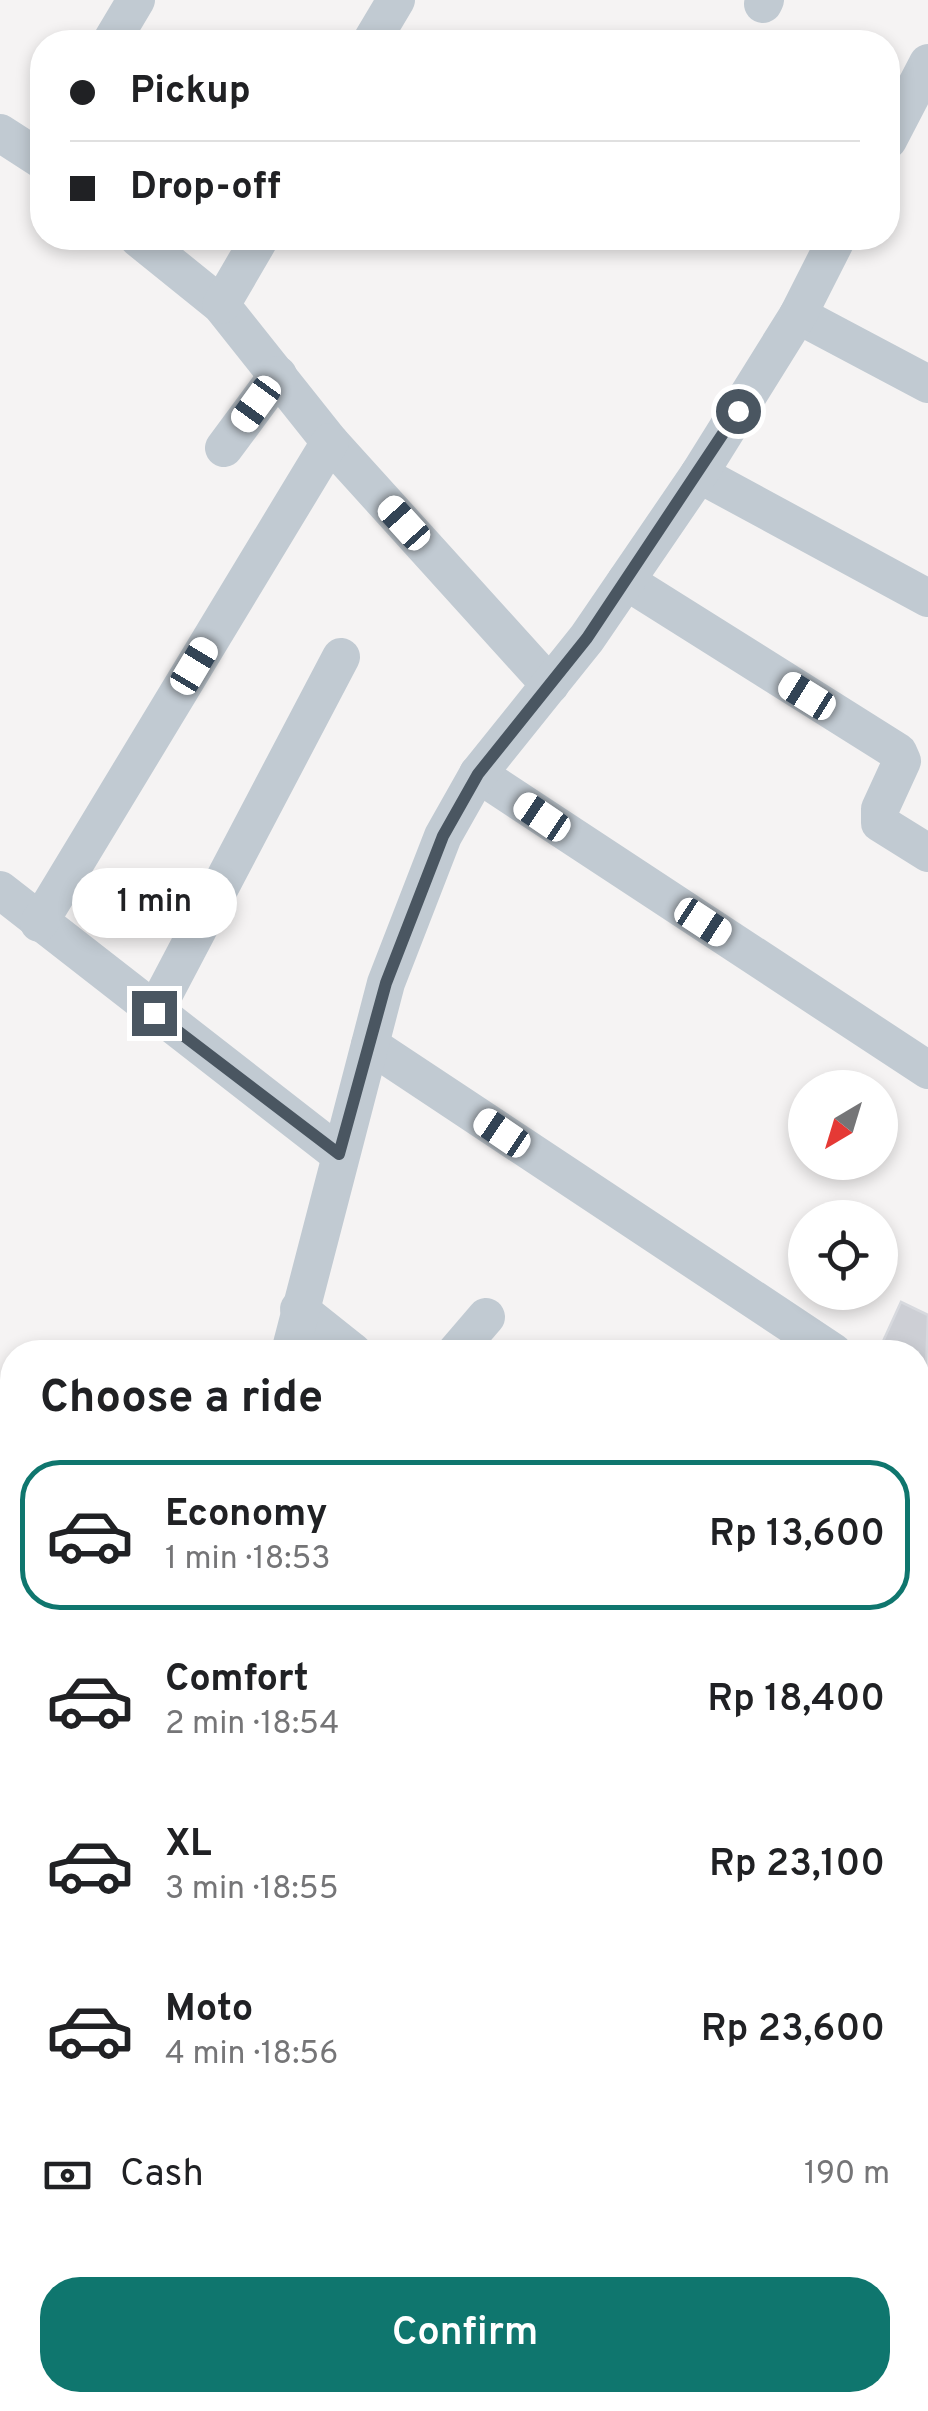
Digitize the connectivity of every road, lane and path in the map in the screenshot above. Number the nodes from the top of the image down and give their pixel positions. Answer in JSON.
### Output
{"nodes":[{"id":1,"x":136,"y":0,"type":"edge"},
{"id":2,"x":396,"y":0,"type":"edge"},
{"id":3,"x":119,"y":30,"type":"edge"},
{"id":4,"x":378,"y":30,"type":"edge"},
{"id":5,"x":928,"y":63,"type":"edge"},
{"id":6,"x":900,"y":117,"type":"edge"},
{"id":7,"x":0,"y":133,"type":"edge"},
{"id":8,"x":30,"y":152,"type":"edge"},
{"id":9,"x":153,"y":250,"type":"edge"},
{"id":10,"x":253,"y":250,"type":"edge"},
{"id":11,"x":831,"y":250,"type":"edge"},
{"id":12,"x":221,"y":305,"type":"junction"},
{"id":13,"x":798,"y":316,"type":"junction"},
{"id":14,"x":278,"y":374,"type":"junction"},
{"id":15,"x":928,"y":384,"type":"edge"},
{"id":16,"x":330,"y":442,"type":"junction"},
{"id":17,"x":224,"y":448,"type":"dead end"},
{"id":18,"x":699,"y":474,"type":"junction"},
{"id":19,"x":626,"y":581,"type":"junction"},
{"id":20,"x":928,"y":598,"type":"edge"},
{"id":21,"x":341,"y":658,"type":"dead end"},
{"id":22,"x":550,"y":685,"type":"junction"},
{"id":23,"x":478,"y":774,"type":"junction"},
{"id":24,"x":928,"y":852,"type":"edge"},
{"id":25,"x":0,"y":890,"type":"edge"},
{"id":26,"x":39,"y":923,"type":"junction"},
{"id":27,"x":154,"y":1013,"type":"junction"},
{"id":28,"x":370,"y":1045,"type":"junction"},
{"id":29,"x":928,"y":1070,"type":"edge"},
{"id":30,"x":339,"y":1154,"type":"junction"},
{"id":31,"x":299,"y":1308,"type":"junction"},
{"id":32,"x":486,"y":1317,"type":"dead end"},
{"id":33,"x":292,"y":1340,"type":"edge"},
{"id":34,"x":338,"y":1340,"type":"edge"},
{"id":35,"x":466,"y":1340,"type":"edge"},
{"id":36,"x":815,"y":1340,"type":"edge"}],
"edges":[{"from":1,"to":3,"type":"street"},
{"from":2,"to":4,"type":"street"},
{"from":5,"to":6,"type":"street"},
{"from":7,"to":8,"type":"street"},
{"from":9,"to":12,"type":"street"},
{"from":10,"to":12,"type":"street"},
{"from":11,"to":13,"type":"street"},
{"from":12,"to":14,"type":"street"},
{"from":13,"to":15,"type":"street"},
{"from":13,"to":18,"type":"street"},
{"from":14,"to":16,"type":"street"},
{"from":14,"to":17,"type":"street"},
{"from":16,"to":22,"type":"street"},
{"from":16,"to":26,"type":"street"},
{"from":18,"to":19,"type":"street"},
{"from":18,"to":20,"type":"street"},
{"from":19,"to":22,"type":"street"},
{"from":19,"to":24,"type":"street"},
{"from":21,"to":27,"type":"street"},
{"from":22,"to":23,"type":"street"},
{"from":23,"to":28,"type":"street"},
{"from":23,"to":29,"type":"street"},
{"from":25,"to":26,"type":"street"},
{"from":26,"to":27,"type":"street"},
{"from":27,"to":30,"type":"street"},
{"from":28,"to":30,"type":"street"},
{"from":28,"to":36,"type":"street"},
{"from":30,"to":31,"type":"street"},
{"from":31,"to":33,"type":"street"},
{"from":31,"to":34,"type":"street"},
{"from":32,"to":35,"type":"street"}]}
